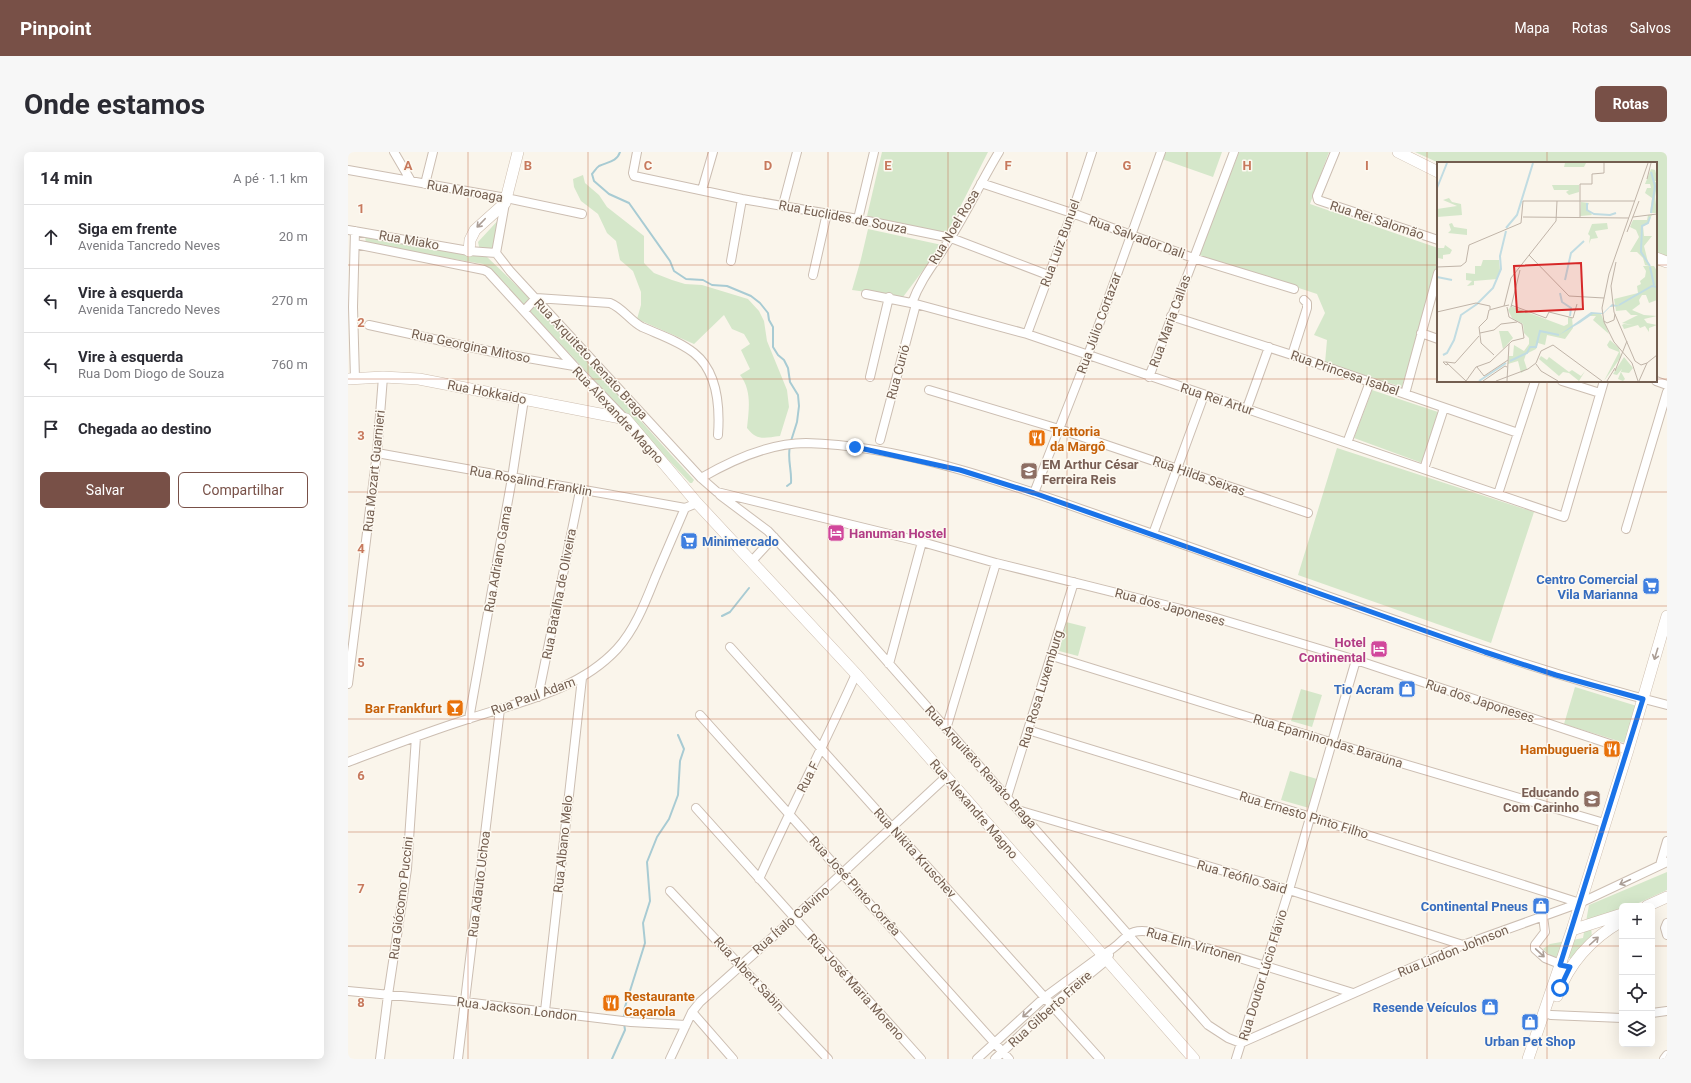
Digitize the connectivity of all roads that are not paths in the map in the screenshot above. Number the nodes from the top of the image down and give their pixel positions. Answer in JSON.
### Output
{"nodes":[{"id":1,"x":394,"y":152,"type":"edge"},
{"id":2,"x":433,"y":152,"type":"edge"},
{"id":3,"x":518,"y":152,"type":"edge"},
{"id":4,"x":637,"y":152,"type":"edge"},
{"id":5,"x":713,"y":152,"type":"edge"},
{"id":6,"x":796,"y":152,"type":"edge"},
{"id":7,"x":874,"y":152,"type":"edge"},
{"id":8,"x":999,"y":152,"type":"edge"},
{"id":9,"x":1161,"y":152,"type":"edge"},
{"id":10,"x":1234,"y":152,"type":"edge"},
{"id":11,"x":1335,"y":152,"type":"edge"},
{"id":12,"x":1398,"y":152,"type":"edge"},
{"id":13,"x":1090,"y":153,"type":"edge"},
{"id":14,"x":348,"y":170,"type":"edge"},
{"id":15,"x":1437,"y":172,"type":"edge"},
{"id":16,"x":412,"y":181,"type":"junction"},
{"id":17,"x":981,"y":183,"type":"junction"},
{"id":18,"x":425,"y":184,"type":"junction"},
{"id":19,"x":702,"y":190,"type":"junction"},
{"id":20,"x":505,"y":200,"type":"junction"},
{"id":21,"x":742,"y":200,"type":"junction"},
{"id":22,"x":783,"y":205,"type":"junction"},
{"id":23,"x":1072,"y":213,"type":"junction"},
{"id":24,"x":582,"y":214,"type":"dead end"},
{"id":25,"x":827,"y":214,"type":"junction"},
{"id":26,"x":858,"y":219,"type":"junction"},
{"id":27,"x":352,"y":230,"type":"edge"},
{"id":28,"x":1131,"y":235,"type":"junction"},
{"id":29,"x":951,"y":238,"type":"junction"},
{"id":30,"x":1437,"y":240,"type":"edge"},
{"id":31,"x":355,"y":244,"type":"junction"},
{"id":32,"x":469,"y":251,"type":"junction"},
{"id":33,"x":496,"y":253,"type":"junction"},
{"id":34,"x":1193,"y":258,"type":"junction"},
{"id":35,"x":1657,"y":258,"type":"edge"},
{"id":36,"x":731,"y":261,"type":"dead end"},
{"id":37,"x":1667,"y":262,"type":"edge"},
{"id":38,"x":813,"y":275,"type":"dead end"},
{"id":39,"x":1048,"y":275,"type":"junction"},
{"id":40,"x":1437,"y":277,"type":"edge"},
{"id":41,"x":1294,"y":289,"type":"dead end"},
{"id":42,"x":866,"y":294,"type":"dead end"},
{"id":43,"x":536,"y":298,"type":"junction"},
{"id":44,"x":888,"y":298,"type":"junction"},
{"id":45,"x":1304,"y":300,"type":"dead end"},
{"id":46,"x":914,"y":303,"type":"junction"},
{"id":47,"x":350,"y":307,"type":"edge"},
{"id":48,"x":524,"y":311,"type":"junction"},
{"id":49,"x":1171,"y":316,"type":"junction"},
{"id":50,"x":369,"y":324,"type":"dead end"},
{"id":51,"x":1421,"y":333,"type":"junction"},
{"id":52,"x":1027,"y":334,"type":"junction"},
{"id":53,"x":1437,"y":339,"type":"edge"},
{"id":54,"x":1268,"y":347,"type":"junction"},
{"id":55,"x":1088,"y":355,"type":"junction"},
{"id":56,"x":1292,"y":355,"type":"junction"},
{"id":57,"x":574,"y":366,"type":"junction"},
{"id":58,"x":383,"y":377,"type":"junction"},
{"id":59,"x":1149,"y":377,"type":"junction"},
{"id":60,"x":870,"y":378,"type":"dead end"},
{"id":61,"x":351,"y":379,"type":"edge"},
{"id":62,"x":1657,"y":381,"type":"edge"},
{"id":63,"x":1370,"y":382,"type":"junction"},
{"id":64,"x":1535,"y":382,"type":"edge"},
{"id":65,"x":1565,"y":382,"type":"edge"},
{"id":66,"x":1604,"y":382,"type":"edge"},
{"id":67,"x":1667,"y":384,"type":"edge"},
{"id":68,"x":929,"y":390,"type":"dead end"},
{"id":69,"x":1667,"y":392,"type":"edge"},
{"id":70,"x":1600,"y":393,"type":"junction"},
{"id":71,"x":1405,"y":394,"type":"junction"},
{"id":72,"x":1204,"y":395,"type":"junction"},
{"id":73,"x":524,"y":399,"type":"junction"},
{"id":74,"x":1247,"y":408,"type":"junction"},
{"id":75,"x":1444,"y":408,"type":"junction"},
{"id":76,"x":1664,"y":413,"type":"edge"},
{"id":77,"x":626,"y":419,"type":"junction"},
{"id":78,"x":1059,"y":429,"type":"junction"},
{"id":79,"x":1518,"y":433,"type":"junction"},
{"id":80,"x":718,"y":435,"type":"dead end"},
{"id":81,"x":880,"y":440,"type":"dead end"},
{"id":82,"x":1348,"y":443,"type":"junction"},
{"id":83,"x":377,"y":453,"type":"junction"},
{"id":84,"x":1178,"y":468,"type":"junction"},
{"id":85,"x":1424,"y":469,"type":"junction"},
{"id":86,"x":512,"y":478,"type":"junction"},
{"id":87,"x":704,"y":481,"type":"junction"},
{"id":88,"x":580,"y":491,"type":"junction"},
{"id":89,"x":717,"y":492,"type":"junction"},
{"id":90,"x":1034,"y":493,"type":"junction"},
{"id":91,"x":1498,"y":494,"type":"junction"},
{"id":92,"x":698,"y":503,"type":"junction"},
{"id":93,"x":685,"y":508,"type":"junction"},
{"id":94,"x":1308,"y":513,"type":"dead end"},
{"id":95,"x":1626,"y":529,"type":"dead end"},
{"id":96,"x":1153,"y":534,"type":"junction"},
{"id":97,"x":774,"y":537,"type":"junction"},
{"id":98,"x":922,"y":542,"type":"junction"},
{"id":99,"x":751,"y":562,"type":"junction"},
{"id":100,"x":996,"y":563,"type":"junction"},
{"id":101,"x":1074,"y":582,"type":"junction"},
{"id":102,"x":1667,"y":616,"type":"edge"},
{"id":103,"x":730,"y":647,"type":"dead end"},
{"id":104,"x":1052,"y":656,"type":"junction"},
{"id":105,"x":1356,"y":660,"type":"junction"},
{"id":106,"x":889,"y":664,"type":"junction"},
{"id":107,"x":856,"y":674,"type":"junction"},
{"id":108,"x":582,"y":678,"type":"junction"},
{"id":109,"x":348,"y":684,"type":"edge"},
{"id":110,"x":538,"y":697,"type":"junction"},
{"id":111,"x":1643,"y":699,"type":"junction"},
{"id":112,"x":1667,"y":705,"type":"edge"},
{"id":113,"x":500,"y":709,"type":"junction"},
{"id":114,"x":700,"y":715,"type":"dead end"},
{"id":115,"x":469,"y":719,"type":"junction"},
{"id":116,"x":946,"y":729,"type":"junction"},
{"id":117,"x":1028,"y":730,"type":"junction"},
{"id":118,"x":416,"y":737,"type":"junction"},
{"id":119,"x":1333,"y":743,"type":"junction"},
{"id":120,"x":822,"y":749,"type":"junction"},
{"id":121,"x":1628,"y":750,"type":"junction"},
{"id":122,"x":348,"y":762,"type":"edge"},
{"id":123,"x":946,"y":777,"type":"junction"},
{"id":124,"x":1007,"y":797,"type":"junction"},
{"id":125,"x":696,"y":808,"type":"dead end"},
{"id":126,"x":1020,"y":811,"type":"junction"},
{"id":127,"x":789,"y":812,"type":"junction"},
{"id":128,"x":1311,"y":817,"type":"junction"},
{"id":129,"x":1604,"y":823,"type":"junction"},
{"id":130,"x":892,"y":828,"type":"junction"},
{"id":131,"x":1667,"y":841,"type":"edge"},
{"id":132,"x":1663,"y":864,"type":"edge"},
{"id":133,"x":844,"y":873,"type":"junction"},
{"id":134,"x":759,"y":879,"type":"junction"},
{"id":135,"x":670,"y":890,"type":"dead end"},
{"id":136,"x":1289,"y":890,"type":"junction"},
{"id":137,"x":1667,"y":897,"type":"edge"},
{"id":138,"x":1580,"y":903,"type":"junction"},
{"id":139,"x":1654,"y":903,"type":"edge"},
{"id":140,"x":1619,"y":915,"type":"edge"},
{"id":141,"x":1543,"y":916,"type":"junction"},
{"id":142,"x":794,"y":918,"type":"junction"},
{"id":143,"x":1667,"y":922,"type":"edge"},
{"id":144,"x":1619,"y":923,"type":"edge"},
{"id":145,"x":1572,"y":930,"type":"junction"},
{"id":146,"x":1129,"y":933,"type":"junction"},
{"id":147,"x":1667,"y":936,"type":"edge"},
{"id":148,"x":1463,"y":945,"type":"junction"},
{"id":149,"x":1107,"y":955,"type":"junction"},
{"id":150,"x":741,"y":964,"type":"junction"},
{"id":151,"x":1264,"y":966,"type":"junction"},
{"id":152,"x":1565,"y":966,"type":"junction"},
{"id":153,"x":348,"y":991,"type":"edge"},
{"id":154,"x":1353,"y":993,"type":"junction"},
{"id":155,"x":388,"y":995,"type":"junction"},
{"id":156,"x":1045,"y":997,"type":"junction"},
{"id":157,"x":465,"y":1002,"type":"junction"},
{"id":158,"x":1052,"y":1005,"type":"junction"},
{"id":159,"x":544,"y":1011,"type":"junction"},
{"id":160,"x":1667,"y":1011,"type":"edge"},
{"id":161,"x":692,"y":1012,"type":"junction"},
{"id":162,"x":1655,"y":1013,"type":"edge"},
{"id":163,"x":1551,"y":1015,"type":"junction"},
{"id":164,"x":1619,"y":1018,"type":"edge"},
{"id":165,"x":686,"y":1025,"type":"junction"},
{"id":166,"x":994,"y":1043,"type":"junction"},
{"id":167,"x":1241,"y":1043,"type":"junction"},
{"id":168,"x":1002,"y":1052,"type":"junction"},
{"id":169,"x":1667,"y":1055,"type":"edge"},
{"id":170,"x":380,"y":1059,"type":"edge"},
{"id":171,"x":458,"y":1059,"type":"edge"},
{"id":172,"x":670,"y":1059,"type":"edge"},
{"id":173,"x":733,"y":1059,"type":"edge"},
{"id":174,"x":828,"y":1059,"type":"edge"},
{"id":175,"x":921,"y":1059,"type":"edge"},
{"id":176,"x":977,"y":1059,"type":"edge"},
{"id":177,"x":994,"y":1059,"type":"edge"},
{"id":178,"x":1009,"y":1059,"type":"edge"},
{"id":179,"x":1100,"y":1059,"type":"edge"},
{"id":180,"x":1194,"y":1059,"type":"edge"},
{"id":181,"x":1236,"y":1059,"type":"edge"},
{"id":182,"x":1528,"y":1059,"type":"edge"},
{"id":183,"x":1536,"y":1059,"type":"edge"},
{"id":184,"x":1664,"y":1059,"type":"edge"}],
"edges":[{"from":1,"to":16,"type":"street"},
{"from":2,"to":18,"type":"street"},
{"from":3,"to":20,"type":"street"},
{"from":4,"to":19,"type":"street","name":"Rua Euclides de Souza"},
{"from":5,"to":19,"type":"street"},
{"from":6,"to":22,"type":"street"},
{"from":7,"to":26,"type":"street"},
{"from":8,"to":17,"type":"street","name":"Rua Noel Rosa"},
{"from":9,"to":28,"type":"street","name":"Rua Júlio Cortazar"},
{"from":10,"to":34,"type":"street","name":"Rua Maria Callas"},
{"from":11,"to":30,"type":"street","name":"Rua Rei Salomão"},
{"from":12,"to":15,"type":"street"},
{"from":13,"to":23,"type":"street","name":"Rua Luiz Bunuel"},
{"from":14,"to":16,"type":"street","name":"Rua Maroaga"},
{"from":16,"to":18,"type":"street","name":"Rua Maroaga"},
{"from":17,"to":23,"type":"street","name":"Rua Salvador Dali"},
{"from":17,"to":29,"type":"street","name":"Rua Noel Rosa"},
{"from":18,"to":20,"type":"street","name":"Rua Maroaga"},
{"from":19,"to":21,"type":"street","name":"Rua Euclides de Souza"},
{"from":20,"to":24,"type":"street","name":"Rua Maroaga"},
{"from":20,"to":32,"type":"street","one_way":true},
{"from":20,"to":33,"type":"street"},
{"from":21,"to":22,"type":"street","name":"Rua Euclides de Souza"},
{"from":21,"to":36,"type":"street"},
{"from":22,"to":25,"type":"street","name":"Rua Euclides de Souza"},
{"from":23,"to":28,"type":"street","name":"Rua Salvador Dali"},
{"from":23,"to":39,"type":"street","name":"Rua Luiz Bunuel"},
{"from":25,"to":26,"type":"street","name":"Rua Euclides de Souza"},
{"from":25,"to":38,"type":"street"},
{"from":26,"to":29,"type":"street","name":"Rua Euclides de Souza"},
{"from":27,"to":31,"type":"street"},
{"from":27,"to":32,"type":"street","name":"Rua Miako"},
{"from":28,"to":34,"type":"street","name":"Rua Salvador Dali"},
{"from":28,"to":55,"type":"street","name":"Rua Júlio Cortazar"},
{"from":29,"to":39,"type":"street","name":"Rua Euclides de Souza"},
{"from":29,"to":46,"type":"street","name":"Rua Noel Rosa"},
{"from":31,"to":47,"type":"street"},
{"from":31,"to":48,"type":"street","name":"Rua Alexandre Magno"},
{"from":32,"to":33,"type":"street"},
{"from":33,"to":43,"type":"street","name":"Rua Arquiteto Renato Braga"},
{"from":34,"to":41,"type":"street","name":"Rua Salvador Dali"},
{"from":34,"to":49,"type":"street","name":"Rua Maria Callas"},
{"from":35,"to":37,"type":"street"},
{"from":39,"to":52,"type":"street","name":"Rua Luiz Bunuel"},
{"from":40,"to":51,"type":"street"},
{"from":42,"to":44,"type":"street","name":"Rua Rei Artur"},
{"from":43,"to":48,"type":"street"},
{"from":43,"to":80,"type":"street"},
{"from":43,"to":87,"type":"street","name":"Rua Arquiteto Renato Braga"},
{"from":44,"to":46,"type":"street","name":"Rua Rei Artur"},
{"from":44,"to":60,"type":"street","name":"Rua Curió"},
{"from":45,"to":56,"type":"street"},
{"from":46,"to":52,"type":"street","name":"Rua Rei Artur"},
{"from":46,"to":81,"type":"street","name":"Rua Curió"},
{"from":47,"to":61,"type":"street"},
{"from":48,"to":57,"type":"street","name":"Rua Alexandre Magno"},
{"from":49,"to":54,"type":"street","name":"Rua Princesa Isabel"},
{"from":49,"to":59,"type":"street","name":"Rua Maria Callas"},
{"from":50,"to":57,"type":"street","name":"Rua Georgina Mitoso"},
{"from":51,"to":53,"type":"street"},
{"from":51,"to":71,"type":"street"},
{"from":52,"to":55,"type":"street","name":"Rua Rei Artur"},
{"from":54,"to":56,"type":"street","name":"Rua Princesa Isabel"},
{"from":54,"to":74,"type":"street"},
{"from":55,"to":59,"type":"street","name":"Rua Rei Artur"},
{"from":55,"to":78,"type":"street","name":"Rua Júlio Cortazar"},
{"from":56,"to":63,"type":"street","name":"Rua Princesa Isabel"},
{"from":57,"to":77,"type":"street","name":"Rua Alexandre Magno"},
{"from":58,"to":61,"type":"street","name":"Rua Hokkaido"},
{"from":58,"to":73,"type":"street","name":"Rua Hokkaido"},
{"from":58,"to":83,"type":"street","name":"Rua Mozart Guarnieri"},
{"from":59,"to":72,"type":"street","name":"Rua Rei Artur"},
{"from":62,"to":67,"type":"street"},
{"from":63,"to":71,"type":"street","name":"Rua Princesa Isabel"},
{"from":63,"to":82,"type":"street"},
{"from":64,"to":79,"type":"street"},
{"from":65,"to":70,"type":"street"},
{"from":66,"to":70,"type":"street"},
{"from":68,"to":78,"type":"street","name":"Rua Hilda Seixas"},
{"from":69,"to":76,"type":"street"},
{"from":70,"to":91,"type":"street","name":"Rua Rei Artur"},
{"from":71,"to":75,"type":"street","name":"Rua Princesa Isabel"},
{"from":72,"to":74,"type":"street","name":"Rua Rei Artur"},
{"from":72,"to":84,"type":"street"},
{"from":73,"to":77,"type":"street","name":"Rua Hokkaido"},
{"from":73,"to":86,"type":"street","name":"Rua Adriano Gama"},
{"from":74,"to":82,"type":"street","name":"Rua Rei Artur"},
{"from":75,"to":79,"type":"street","name":"Rua Princesa Isabel"},
{"from":75,"to":85,"type":"street"},
{"from":76,"to":95,"type":"street"},
{"from":77,"to":92,"type":"street","name":"Rua Alexandre Magno"},
{"from":78,"to":84,"type":"street","name":"Rua Hilda Seixas"},
{"from":78,"to":90,"type":"street","name":"Rua Júlio Cortazar"},
{"from":79,"to":91,"type":"street"},
{"from":82,"to":85,"type":"street","name":"Rua Rei Artur"},
{"from":83,"to":86,"type":"street","name":"Rua Rosalind Franklin"},
{"from":83,"to":109,"type":"street","name":"Rua Mozart Guarnieri"},
{"from":84,"to":94,"type":"street","name":"Rua Hilda Seixas"},
{"from":84,"to":96,"type":"street"},
{"from":85,"to":91,"type":"street","name":"Rua Rei Artur"},
{"from":86,"to":88,"type":"street","name":"Rua Rosalind Franklin"},
{"from":86,"to":115,"type":"street","name":"Rua Adriano Gama"},
{"from":87,"to":89,"type":"street","name":"Rua dos Japoneses"},
{"from":87,"to":90,"type":"street"},
{"from":88,"to":93,"type":"street","name":"Rua Rosalind Franklin"},
{"from":88,"to":110,"type":"street","name":"Rua Batalha de Oliveira"},
{"from":89,"to":97,"type":"street","name":"Rua Arquiteto Renato Braga"},
{"from":89,"to":98,"type":"street","name":"Rua dos Japoneses"},
{"from":90,"to":96,"type":"street"},
{"from":92,"to":93,"type":"street"},
{"from":92,"to":99,"type":"street","name":"Rua Alexandre Magno"},
{"from":93,"to":108,"type":"street","name":"Rua Paul Adam"},
{"from":96,"to":111,"type":"street"},
{"from":97,"to":99,"type":"street"},
{"from":97,"to":106,"type":"street","name":"Rua Arquiteto Renato Braga"},
{"from":98,"to":100,"type":"street","name":"Rua dos Japoneses"},
{"from":98,"to":106,"type":"street"},
{"from":99,"to":107,"type":"street","name":"Rua Alexandre Magno"},
{"from":100,"to":101,"type":"street","name":"Rua dos Japoneses"},
{"from":100,"to":116,"type":"street"},
{"from":101,"to":104,"type":"street","name":"Rua Rosa Luxemburg"},
{"from":101,"to":105,"type":"street","name":"Rua dos Japoneses"},
{"from":102,"to":111,"type":"street","one_way":true},
{"from":103,"to":120,"type":"street","name":"Rua Nikita Kruschev"},
{"from":104,"to":117,"type":"street","name":"Rua Rosa Luxemburg"},
{"from":104,"to":119,"type":"street","name":"Rua Epaminondas Baraúna"},
{"from":105,"to":119,"type":"street","name":"Rua Doutor Lúcio Flávio"},
{"from":105,"to":121,"type":"street","name":"Rua dos Japoneses"},
{"from":106,"to":116,"type":"street","name":"Rua Arquiteto Renato Braga"},
{"from":107,"to":120,"type":"street","name":"Rua F"},
{"from":107,"to":123,"type":"street","name":"Rua Alexandre Magno"},
{"from":108,"to":110,"type":"street","name":"Rua Paul Adam"},
{"from":108,"to":159,"type":"street","name":"Rua Albano Melo"},
{"from":110,"to":113,"type":"street","name":"Rua Paul Adam"},
{"from":111,"to":112,"type":"street"},
{"from":111,"to":121,"type":"street"},
{"from":113,"to":115,"type":"street","name":"Rua Paul Adam"},
{"from":113,"to":157,"type":"street","name":"Rua Adauto Uchoa"},
{"from":114,"to":127,"type":"street","name":"Rua José Pinto Corrêa"},
{"from":115,"to":118,"type":"street","name":"Rua Paul Adam"},
{"from":116,"to":124,"type":"street","name":"Rua Arquiteto Renato Braga"},
{"from":117,"to":124,"type":"street","name":"Rua Rosa Luxemburg"},
{"from":117,"to":128,"type":"street","name":"Rua Ernesto Pinto Filho"},
{"from":118,"to":122,"type":"street","name":"Rua Paul Adam"},
{"from":118,"to":155,"type":"street","name":"Rua Giócomo Puccini"},
{"from":119,"to":128,"type":"street","name":"Rua Doutor Lúcio Flávio"},
{"from":119,"to":129,"type":"street","name":"Rua Epaminondas Baraúna"},
{"from":120,"to":127,"type":"street","name":"Rua F"},
{"from":120,"to":130,"type":"street","name":"Rua Nikita Kruschev"},
{"from":121,"to":129,"type":"street"},
{"from":123,"to":130,"type":"street","name":"Rua Ítalo Calvino"},
{"from":123,"to":149,"type":"street","name":"Rua Alexandre Magno"},
{"from":124,"to":126,"type":"street","name":"Rua Arquiteto Renato Braga"},
{"from":125,"to":134,"type":"street","name":"Rua José Maria Moreno"},
{"from":126,"to":136,"type":"street","name":"Rua Teófilo Said"},
{"from":126,"to":146,"type":"street","name":"Rua Arquiteto Renato Braga"},
{"from":127,"to":133,"type":"street","name":"Rua José Pinto Corrêa"},
{"from":127,"to":134,"type":"street","name":"Rua F"},
{"from":128,"to":136,"type":"street","name":"Rua Doutor Lúcio Flávio"},
{"from":128,"to":138,"type":"street","name":"Rua Ernesto Pinto Filho"},
{"from":129,"to":138,"type":"street"},
{"from":130,"to":133,"type":"street","name":"Rua Ítalo Calvino"},
{"from":130,"to":156,"type":"street","name":"Rua Nikita Kruschev"},
{"from":131,"to":132,"type":"street"},
{"from":132,"to":138,"type":"street","name":"Rua Lindon Johnson","one_way":true},
{"from":133,"to":142,"type":"street","name":"Rua Ítalo Calvino"},
{"from":133,"to":166,"type":"street","name":"Rua José Pinto Corrêa"},
{"from":134,"to":142,"type":"street","name":"Rua José Maria Moreno"},
{"from":135,"to":150,"type":"street","name":"Rua Albert Sabin"},
{"from":136,"to":148,"type":"street","name":"Rua Teófilo Said"},
{"from":136,"to":151,"type":"street","name":"Rua Doutor Lúcio Flávio"},
{"from":137,"to":139,"type":"street"},
{"from":138,"to":141,"type":"street","name":"Rua Lindon Johnson"},
{"from":138,"to":145,"type":"street"},
{"from":140,"to":145,"type":"street"},
{"from":141,"to":148,"type":"street","name":"Rua Lindon Johnson"},
{"from":141,"to":152,"type":"street","one_way":true},
{"from":142,"to":150,"type":"street","name":"Rua Ítalo Calvino"},
{"from":142,"to":175,"type":"street","name":"Rua José Maria Moreno"},
{"from":143,"to":147,"type":"street"},
{"from":152,"to":144,"type":"street","one_way":true},
{"from":145,"to":152,"type":"street"},
{"from":146,"to":149,"type":"street","name":"Rua Elin Virtonen"},
{"from":146,"to":151,"type":"street","name":"Rua Elin Virtonen"},
{"from":146,"to":167,"type":"street","name":"Rua Arquiteto Renato Braga"},
{"from":148,"to":154,"type":"street","name":"Rua Lindon Johnson"},
{"from":149,"to":156,"type":"street","name":"Rua Gilberto Freire"},
{"from":149,"to":158,"type":"street","name":"Rua Gilberto Freire"},
{"from":149,"to":180,"type":"street","name":"Rua Alexandre Magno"},
{"from":150,"to":161,"type":"street","name":"Rua Ítalo Calvino"},
{"from":150,"to":174,"type":"street","name":"Rua Albert Sabin"},
{"from":151,"to":154,"type":"street","name":"Rua Elin Virtonen"},
{"from":151,"to":167,"type":"street","name":"Rua Doutor Lúcio Flávio"},
{"from":152,"to":163,"type":"street"},
{"from":152,"to":182,"type":"street"},
{"from":153,"to":155,"type":"street","name":"Rua Jackson London"},
{"from":154,"to":167,"type":"street","name":"Rua Lindon Johnson"},
{"from":155,"to":157,"type":"street","name":"Rua Jackson London"},
{"from":155,"to":170,"type":"street","name":"Rua Giócomo Puccini"},
{"from":156,"to":158,"type":"street","name":"Rua Nikita Kruschev"},
{"from":156,"to":166,"type":"street","name":"Rua Gilberto Freire","one_way":true},
{"from":157,"to":159,"type":"street","name":"Rua Jackson London"},
{"from":157,"to":171,"type":"street","name":"Rua Adauto Uchoa"},
{"from":158,"to":168,"type":"street","name":"Rua Gilberto Freire"},
{"from":158,"to":179,"type":"street","name":"Rua Nikita Kruschev"},
{"from":159,"to":165,"type":"street","name":"Rua Jackson London"},
{"from":160,"to":162,"type":"street"},
{"from":161,"to":165,"type":"street","name":"Rua Ítalo Calvino"},
{"from":161,"to":173,"type":"street"},
{"from":163,"to":164,"type":"street"},
{"from":163,"to":183,"type":"street"},
{"from":165,"to":172,"type":"street","name":"Rua Ítalo Calvino"},
{"from":166,"to":168,"type":"street","name":"Rua José Pinto Corrêa"},
{"from":166,"to":176,"type":"street","name":"Rua Gilberto Freire"},
{"from":167,"to":181,"type":"street","name":"Rua Doutor Lúcio Flávio"},
{"from":168,"to":177,"type":"street","name":"Rua Gilberto Freire"},
{"from":168,"to":178,"type":"street","name":"Rua José Pinto Corrêa"},
{"from":169,"to":184,"type":"street"}]}
